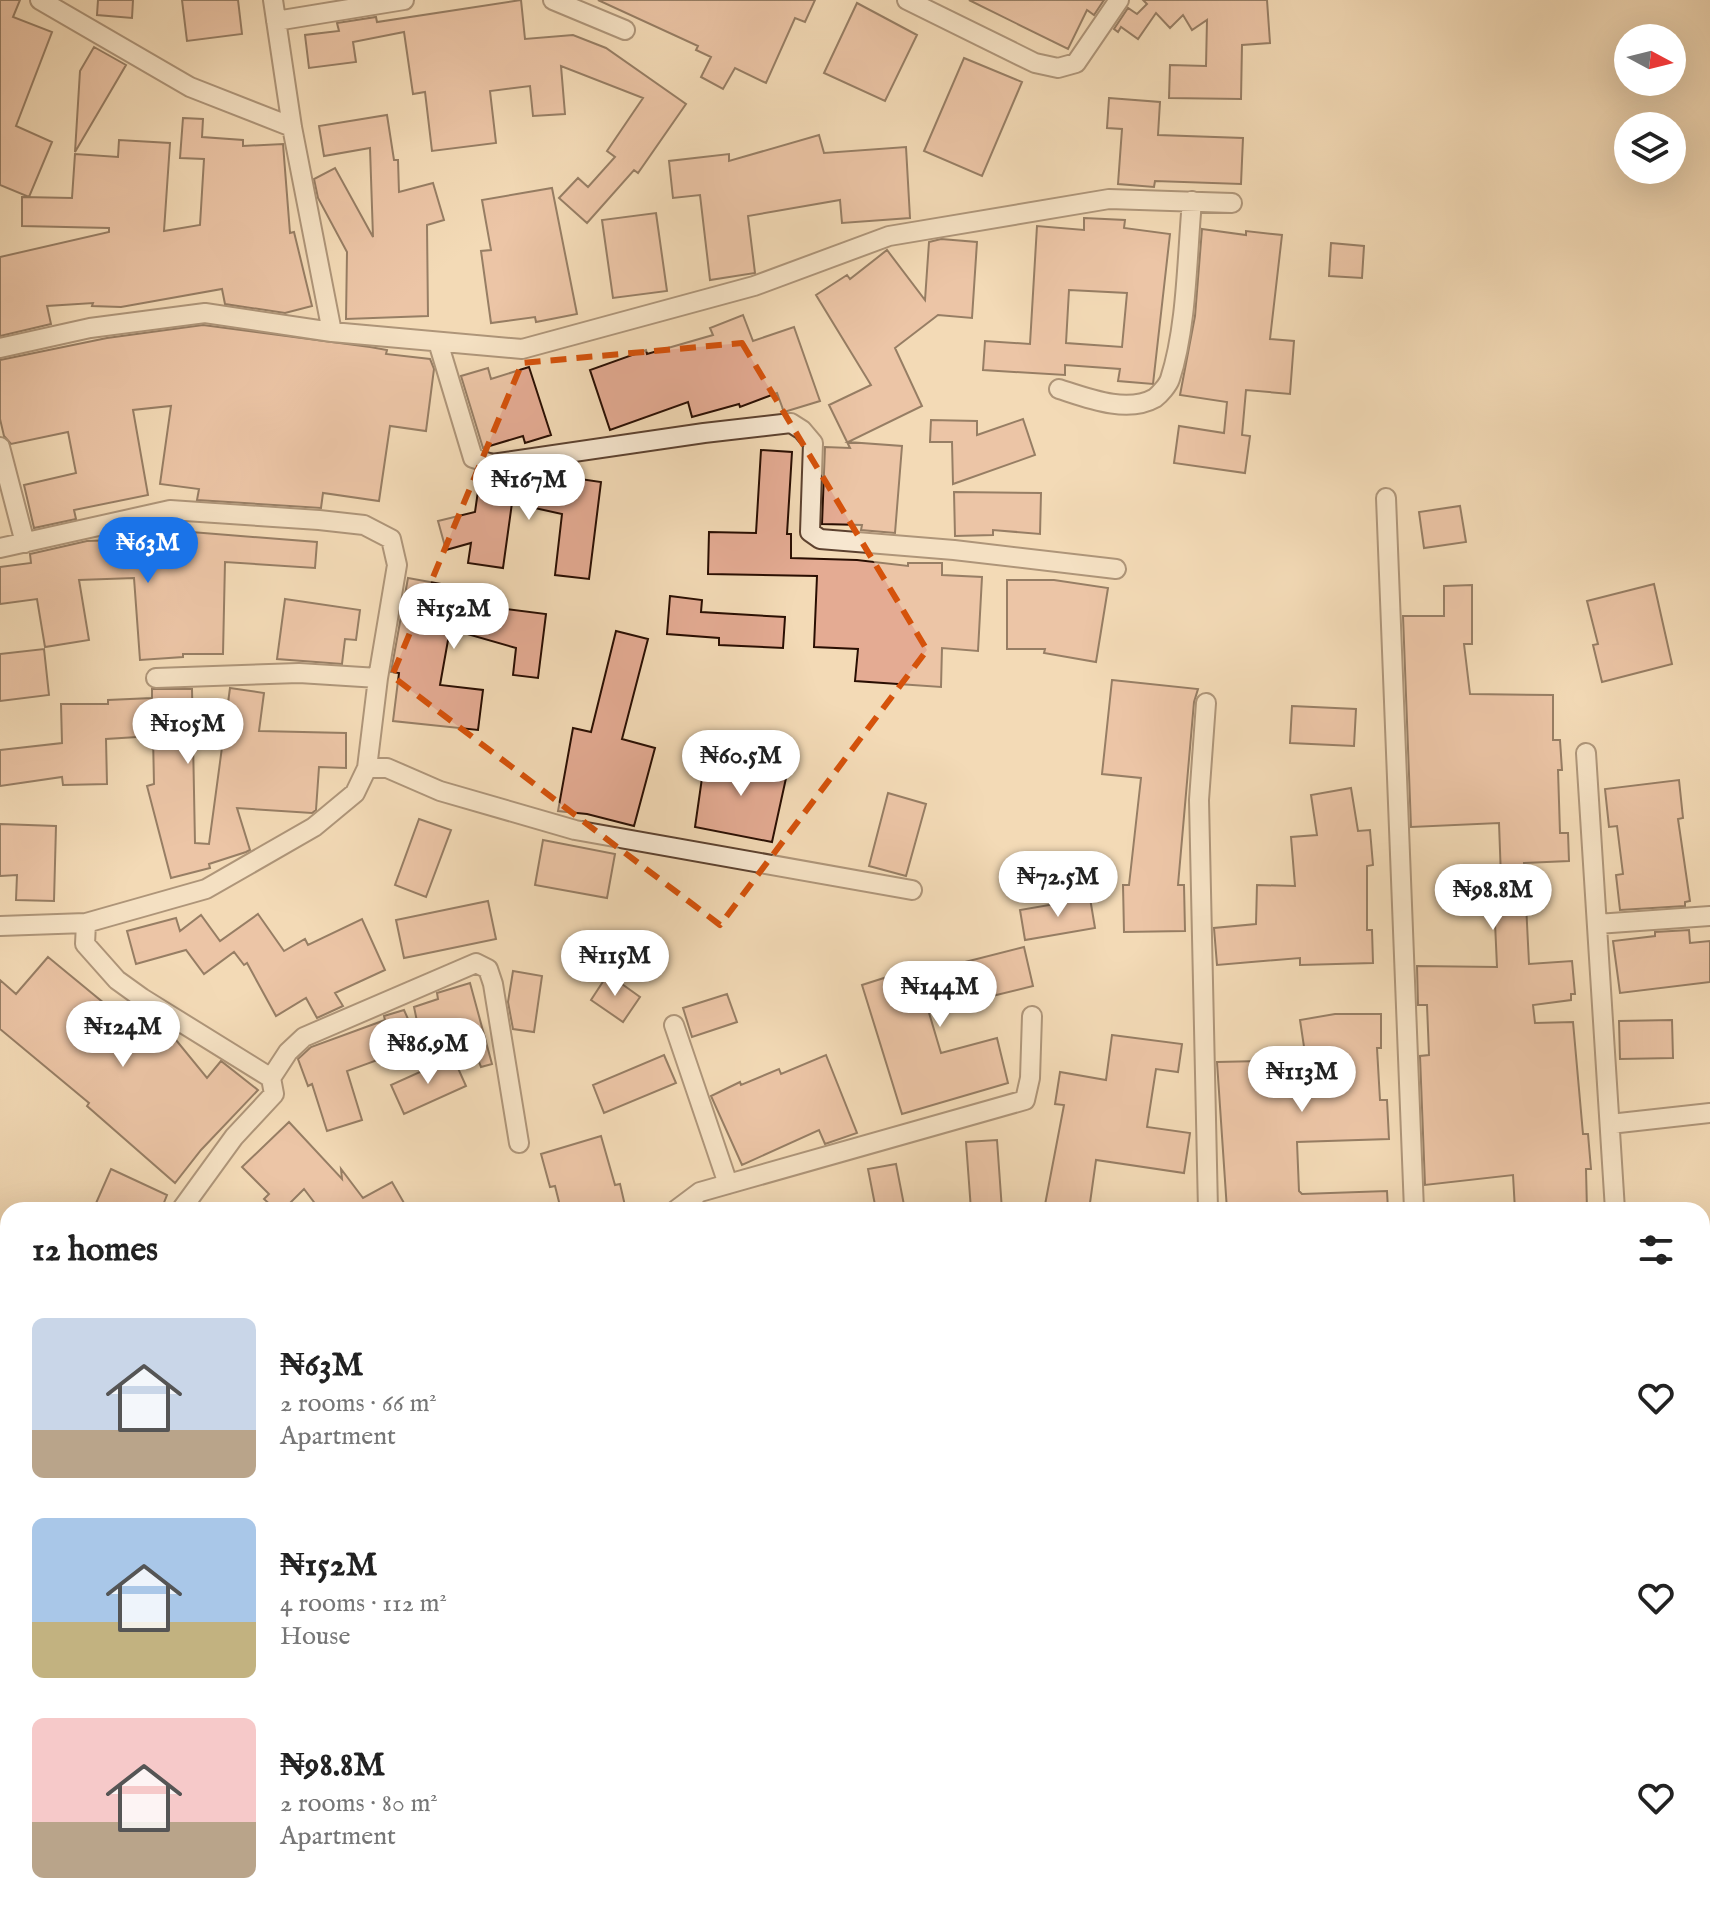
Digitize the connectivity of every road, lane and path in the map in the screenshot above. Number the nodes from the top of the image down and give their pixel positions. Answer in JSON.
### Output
{"nodes":[{"id":1,"x":40,"y":0,"type":"edge"},
{"id":2,"x":273,"y":0,"type":"edge"},
{"id":3,"x":404,"y":0,"type":"edge"},
{"id":4,"x":553,"y":0,"type":"edge"},
{"id":5,"x":907,"y":0,"type":"edge"},
{"id":6,"x":1119,"y":0,"type":"edge"},
{"id":7,"x":276,"y":21,"type":"junction"},
{"id":8,"x":625,"y":30,"type":"dead end"},
{"id":9,"x":292,"y":127,"type":"junction"},
{"id":10,"x":1192,"y":201,"type":"junction"},
{"id":11,"x":1232,"y":203,"type":"dead end"},
{"id":12,"x":332,"y":332,"type":"junction"},
{"id":13,"x":438,"y":342,"type":"junction"},
{"id":14,"x":0,"y":348,"type":"edge"},
{"id":15,"x":1059,"y":389,"type":"dead end"},
{"id":16,"x":0,"y":447,"type":"edge"},
{"id":17,"x":1386,"y":498,"type":"dead end"},
{"id":18,"x":25,"y":543,"type":"junction"},
{"id":19,"x":0,"y":548,"type":"edge"},
{"id":20,"x":1116,"y":569,"type":"dead end"},
{"id":21,"x":156,"y":678,"type":"dead end"},
{"id":22,"x":378,"y":678,"type":"junction"},
{"id":23,"x":1206,"y":703,"type":"dead end"},
{"id":24,"x":1586,"y":753,"type":"dead end"},
{"id":25,"x":367,"y":768,"type":"junction"},
{"id":26,"x":912,"y":890,"type":"dead end"},
{"id":27,"x":1710,"y":916,"type":"edge"},
{"id":28,"x":86,"y":923,"type":"junction"},
{"id":29,"x":1597,"y":924,"type":"junction"},
{"id":30,"x":0,"y":926,"type":"edge"},
{"id":31,"x":1032,"y":1016,"type":"dead end"},
{"id":32,"x":674,"y":1025,"type":"dead end"},
{"id":33,"x":271,"y":1078,"type":"junction"},
{"id":34,"x":1710,"y":1113,"type":"edge"},
{"id":35,"x":1610,"y":1124,"type":"junction"},
{"id":36,"x":519,"y":1143,"type":"dead end"},
{"id":37,"x":728,"y":1184,"type":"junction"},
{"id":38,"x":187,"y":1202,"type":"edge"},
{"id":39,"x":687,"y":1202,"type":"edge"},
{"id":40,"x":1208,"y":1202,"type":"edge"},
{"id":41,"x":1414,"y":1202,"type":"edge"},
{"id":42,"x":1615,"y":1202,"type":"edge"}],
"edges":[{"from":1,"to":9,"type":"street"},
{"from":2,"to":7,"type":"street"},
{"from":3,"to":7,"type":"street"},
{"from":4,"to":8,"type":"street"},
{"from":5,"to":6,"type":"street"},
{"from":7,"to":9,"type":"street"},
{"from":9,"to":12,"type":"street"},
{"from":10,"to":11,"type":"street"},
{"from":10,"to":13,"type":"street"},
{"from":10,"to":15,"type":"street"},
{"from":12,"to":13,"type":"street"},
{"from":12,"to":14,"type":"street"},
{"from":13,"to":20,"type":"street"},
{"from":16,"to":18,"type":"street"},
{"from":17,"to":41,"type":"street"},
{"from":18,"to":19,"type":"street"},
{"from":18,"to":22,"type":"street"},
{"from":21,"to":22,"type":"street"},
{"from":22,"to":25,"type":"street"},
{"from":23,"to":40,"type":"street"},
{"from":24,"to":29,"type":"street"},
{"from":25,"to":26,"type":"street"},
{"from":25,"to":28,"type":"street"},
{"from":27,"to":29,"type":"street"},
{"from":28,"to":30,"type":"street"},
{"from":28,"to":33,"type":"street"},
{"from":29,"to":35,"type":"street"},
{"from":31,"to":37,"type":"street"},
{"from":32,"to":37,"type":"street"},
{"from":33,"to":36,"type":"street"},
{"from":33,"to":38,"type":"street"},
{"from":34,"to":35,"type":"street"},
{"from":35,"to":42,"type":"street"},
{"from":37,"to":39,"type":"street"}]}
